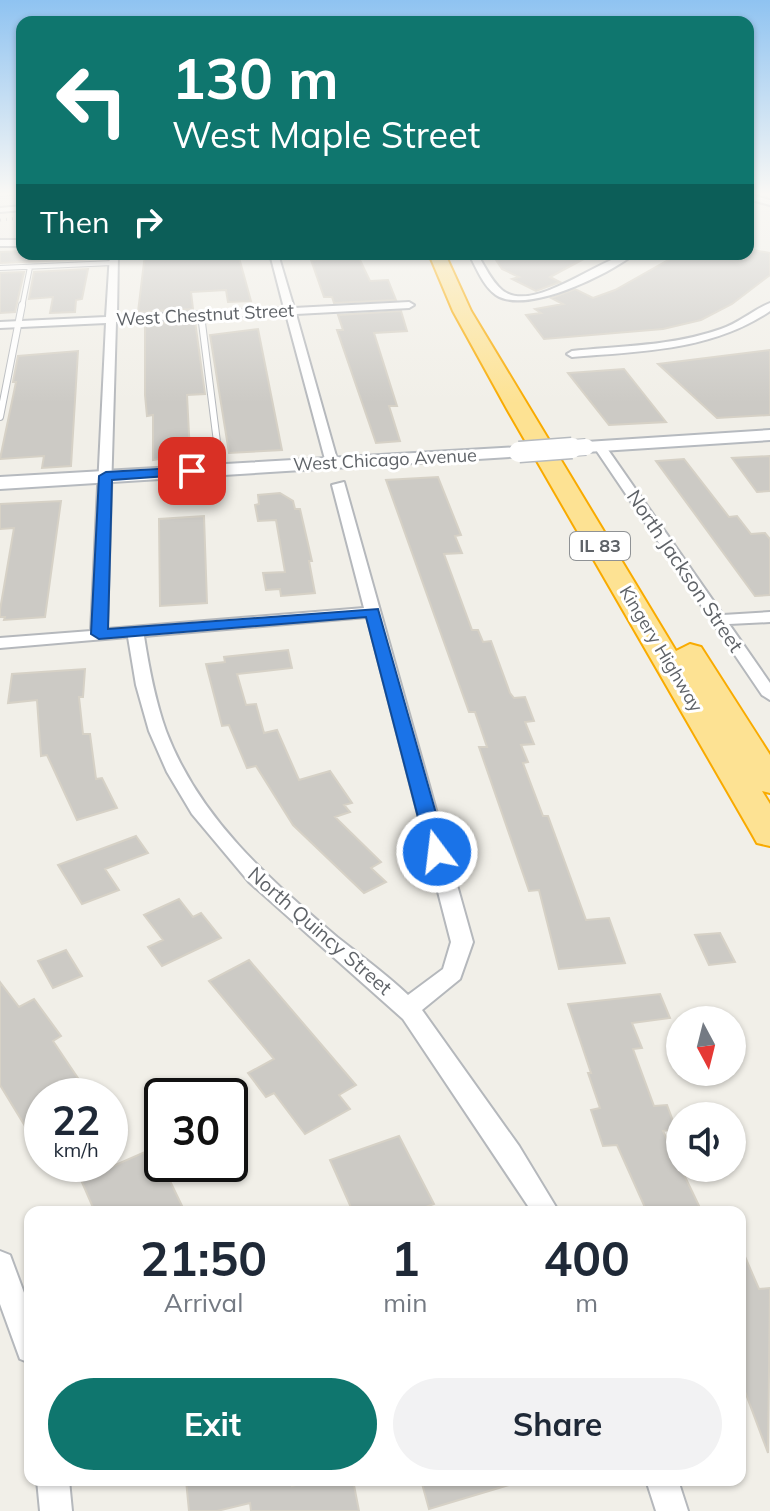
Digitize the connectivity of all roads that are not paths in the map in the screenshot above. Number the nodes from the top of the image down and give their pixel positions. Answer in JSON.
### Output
{"nodes":[{"id":1,"x":72,"y":263,"type":"edge"},
{"id":2,"x":114,"y":263,"type":"edge"},
{"id":3,"x":277,"y":263,"type":"edge"},
{"id":4,"x":441,"y":263,"type":"edge"},
{"id":5,"x":455,"y":263,"type":"edge"},
{"id":6,"x":479,"y":263,"type":"edge"},
{"id":7,"x":615,"y":263,"type":"edge"},
{"id":8,"x":30,"y":267,"type":"junction"},
{"id":9,"x":0,"y":268,"type":"edge"},
{"id":10,"x":409,"y":305,"type":"dead end"},
{"id":11,"x":770,"y":306,"type":"edge"},
{"id":12,"x":291,"y":311,"type":"junction"},
{"id":13,"x":201,"y":315,"type":"junction"},
{"id":14,"x":111,"y":320,"type":"junction"},
{"id":15,"x":21,"y":324,"type":"junction"},
{"id":16,"x":0,"y":325,"type":"edge"},
{"id":17,"x":572,"y":354,"type":"dead end"},
{"id":18,"x":0,"y":417,"type":"edge"},
{"id":19,"x":770,"y":435,"type":"edge"},
{"id":20,"x":593,"y":447,"type":"junction"},
{"id":21,"x":332,"y":463,"type":"junction"},
{"id":22,"x":220,"y":470,"type":"junction"},
{"id":23,"x":106,"y":476,"type":"junction"},
{"id":24,"x":0,"y":483,"type":"edge"},
{"id":25,"x":339,"y":485,"type":"dead end"},
{"id":26,"x":372,"y":612,"type":"junction"},
{"id":27,"x":770,"y":617,"type":"edge"},
{"id":28,"x":719,"y":620,"type":"junction"},
{"id":29,"x":135,"y":632,"type":"junction"},
{"id":30,"x":99,"y":634,"type":"junction"},
{"id":31,"x":0,"y":643,"type":"edge"},
{"id":32,"x":770,"y":695,"type":"edge"},
{"id":33,"x":770,"y":782,"type":"edge"},
{"id":34,"x":770,"y":834,"type":"edge"},
{"id":35,"x":408,"y":1008,"type":"junction"},
{"id":36,"x":542,"y":1206,"type":"edge"},
{"id":37,"x":0,"y":1264,"type":"edge"},
{"id":38,"x":24,"y":1332,"type":"edge"},
{"id":39,"x":54,"y":1486,"type":"edge"},
{"id":40,"x":664,"y":1486,"type":"edge"},
{"id":41,"x":56,"y":1511,"type":"edge"},
{"id":42,"x":672,"y":1511,"type":"edge"}],
"edges":[{"from":1,"to":8,"type":"lane"},
{"from":2,"to":14,"type":"street"},
{"from":3,"to":12,"type":"street"},
{"from":4,"to":34,"type":"highway","name":"Kingery Highway","number":"IL 83"},
{"from":5,"to":33,"type":"highway","name":"Kingery Highway","number":"IL 83"},
{"from":6,"to":7,"type":"street"},
{"from":8,"to":9,"type":"lane"},
{"from":8,"to":15,"type":"lane"},
{"from":10,"to":12,"type":"street","name":"West Chestnut Street"},
{"from":11,"to":17,"type":"street"},
{"from":12,"to":13,"type":"street","name":"West Chestnut Street"},
{"from":12,"to":21,"type":"street"},
{"from":13,"to":14,"type":"street","name":"West Chestnut Street"},
{"from":13,"to":22,"type":"lane"},
{"from":14,"to":15,"type":"street","name":"West Chestnut Street"},
{"from":14,"to":23,"type":"street"},
{"from":15,"to":16,"type":"street","name":"West Chestnut Street"},
{"from":15,"to":18,"type":"lane"},
{"from":19,"to":20,"type":"main road","name":"West Chicago Avenue"},
{"from":20,"to":21,"type":"main road","name":"West Chicago Avenue","bridge":true},
{"from":20,"to":28,"type":"street","name":"North Jackson Street"},
{"from":21,"to":22,"type":"main road","name":"West Chicago Avenue"},
{"from":22,"to":23,"type":"main road","name":"West Chicago Avenue"},
{"from":23,"to":24,"type":"main road","name":"West Chicago Avenue"},
{"from":23,"to":30,"type":"street"},
{"from":25,"to":26,"type":"street"},
{"from":26,"to":29,"type":"street"},
{"from":26,"to":35,"type":"street"},
{"from":27,"to":28,"type":"street"},
{"from":28,"to":32,"type":"street","name":"North Jackson Street"},
{"from":29,"to":30,"type":"street"},
{"from":29,"to":35,"type":"street","name":"North Quincy Street"},
{"from":30,"to":31,"type":"street"},
{"from":35,"to":36,"type":"street","name":"North Quincy Street"},
{"from":37,"to":38,"type":"street"},
{"from":39,"to":41,"type":"street"},
{"from":40,"to":42,"type":"street"}]}
